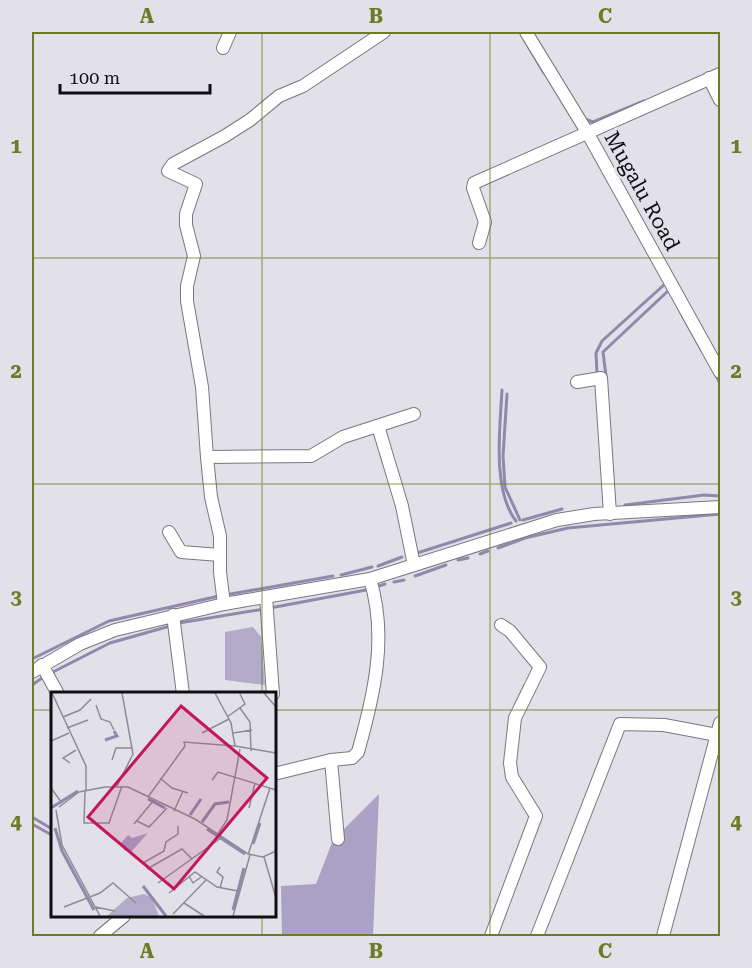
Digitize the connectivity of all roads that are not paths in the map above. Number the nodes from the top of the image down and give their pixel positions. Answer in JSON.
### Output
{"nodes":[{"id":1,"x":230,"y":32,"type":"edge"},
{"id":2,"x":384,"y":32,"type":"edge"},
{"id":3,"x":526,"y":32,"type":"edge"},
{"id":4,"x":223,"y":48,"type":"dead end"},
{"id":5,"x":715,"y":76,"type":"edge"},
{"id":6,"x":720,"y":100,"type":"edge"},
{"id":7,"x":587,"y":132,"type":"junction"},
{"id":8,"x":479,"y":243,"type":"dead end"},
{"id":9,"x":720,"y":372,"type":"edge"},
{"id":10,"x":577,"y":382,"type":"dead end"},
{"id":11,"x":414,"y":414,"type":"dead end"},
{"id":12,"x":378,"y":426,"type":"junction"},
{"id":13,"x":207,"y":457,"type":"junction"},
{"id":14,"x":720,"y":507,"type":"edge"},
{"id":15,"x":610,"y":513,"type":"junction"},
{"id":16,"x":169,"y":532,"type":"dead end"},
{"id":17,"x":220,"y":555,"type":"junction"},
{"id":18,"x":414,"y":565,"type":"junction"},
{"id":19,"x":369,"y":579,"type":"junction"},
{"id":20,"x":266,"y":597,"type":"junction"},
{"id":21,"x":224,"y":604,"type":"junction"},
{"id":22,"x":173,"y":615,"type":"junction"},
{"id":23,"x":501,"y":625,"type":"dead end"},
{"id":24,"x":37,"y":668,"type":"edge"},
{"id":25,"x":57,"y":692,"type":"edge"},
{"id":26,"x":183,"y":692,"type":"edge"},
{"id":27,"x":273,"y":692,"type":"edge"},
{"id":28,"x":719,"y":729,"type":"edge"},
{"id":29,"x":331,"y":760,"type":"junction"},
{"id":30,"x":276,"y":774,"type":"edge"},
{"id":31,"x":338,"y":839,"type":"dead end"},
{"id":32,"x":122,"y":917,"type":"edge"},
{"id":33,"x":100,"y":936,"type":"edge"},
{"id":34,"x":491,"y":936,"type":"edge"},
{"id":35,"x":537,"y":936,"type":"edge"},
{"id":36,"x":663,"y":936,"type":"edge"}],
"edges":[{"from":1,"to":4,"type":"street"},
{"from":2,"to":13,"type":"street"},
{"from":3,"to":7,"type":"street","name":"Mugalu Road"},
{"from":5,"to":6,"type":"street"},
{"from":5,"to":7,"type":"street"},
{"from":7,"to":8,"type":"street"},
{"from":7,"to":9,"type":"street","name":"Mugalu Road"},
{"from":10,"to":15,"type":"street"},
{"from":11,"to":12,"type":"street"},
{"from":12,"to":13,"type":"street"},
{"from":12,"to":18,"type":"street"},
{"from":13,"to":17,"type":"street"},
{"from":14,"to":15,"type":"street"},
{"from":15,"to":18,"type":"street"},
{"from":16,"to":17,"type":"street"},
{"from":17,"to":21,"type":"street"},
{"from":18,"to":19,"type":"street"},
{"from":19,"to":20,"type":"street"},
{"from":19,"to":29,"type":"street"},
{"from":20,"to":21,"type":"street"},
{"from":20,"to":27,"type":"street"},
{"from":21,"to":22,"type":"street"},
{"from":22,"to":24,"type":"street"},
{"from":22,"to":26,"type":"street"},
{"from":23,"to":34,"type":"street"},
{"from":24,"to":25,"type":"street"},
{"from":28,"to":35,"type":"street"},
{"from":28,"to":36,"type":"street"},
{"from":29,"to":30,"type":"street"},
{"from":29,"to":31,"type":"street"},
{"from":32,"to":33,"type":"street"}]}
